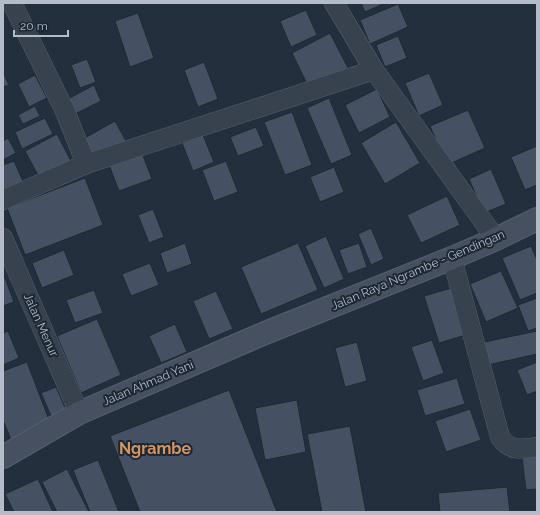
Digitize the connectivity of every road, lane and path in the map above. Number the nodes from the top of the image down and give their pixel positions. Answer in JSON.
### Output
{"nodes":[{"id":1,"x":12,"y":3,"type":"edge"},
{"id":2,"x":334,"y":3,"type":"edge"},
{"id":3,"x":374,"y":70,"type":"junction"},
{"id":4,"x":86,"y":164,"type":"junction"},
{"id":5,"x":3,"y":200,"type":"edge"},
{"id":6,"x":537,"y":219,"type":"edge"},
{"id":7,"x":3,"y":238,"type":"edge"},
{"id":8,"x":496,"y":239,"type":"junction"},
{"id":9,"x":452,"y":258,"type":"junction"},
{"id":10,"x":299,"y":320,"type":"joint"},
{"id":11,"x":79,"y":413,"type":"junction"},
{"id":12,"x":537,"y":447,"type":"edge"},
{"id":13,"x":3,"y":457,"type":"edge"}],
"edges":[{"from":1,"to":4,"type":"street"},
{"from":2,"to":3,"type":"street"},
{"from":3,"to":4,"type":"street"},
{"from":3,"to":8,"type":"street"},
{"from":4,"to":5,"type":"street"},
{"from":6,"to":8,"type":"main road","name":"Jalan Raya Ngrambe - Gendingan"},
{"from":7,"to":11,"type":"street","name":"Jalan Menur"},
{"from":8,"to":9,"type":"main road","name":"Jalan Raya Ngrambe - Gendingan"},
{"from":9,"to":10,"type":"main road","name":"Jalan Raya Ngrambe - Gendingan"},
{"from":9,"to":12,"type":"street"},
{"from":10,"to":11,"type":"main road","name":"Jalan Ahmad Yani"},
{"from":11,"to":13,"type":"main road","name":"Jalan Ahmad Yani"}]}
